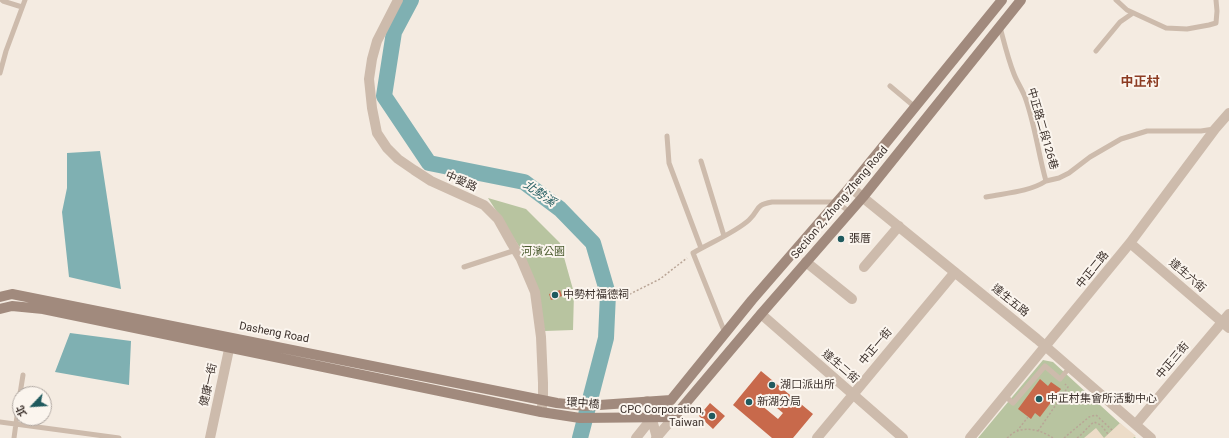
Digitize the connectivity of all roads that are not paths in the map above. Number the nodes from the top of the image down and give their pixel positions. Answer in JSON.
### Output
{"nodes":[{"id":1,"x":2,"y":0,"type":"edge"},
{"id":2,"x":25,"y":0,"type":"edge"},
{"id":3,"x":398,"y":0,"type":"edge"},
{"id":4,"x":1002,"y":0,"type":"edge"},
{"id":5,"x":1021,"y":0,"type":"edge"},
{"id":6,"x":1116,"y":0,"type":"edge"},
{"id":7,"x":1216,"y":0,"type":"edge"},
{"id":8,"x":22,"y":7,"type":"junction"},
{"id":9,"x":1133,"y":13,"type":"junction"},
{"id":10,"x":999,"y":26,"type":"junction"},
{"id":11,"x":1096,"y":51,"type":"dead end"},
{"id":12,"x":0,"y":73,"type":"edge"},
{"id":13,"x":890,"y":86,"type":"dead end"},
{"id":14,"x":915,"y":107,"type":"junction"},
{"id":15,"x":1229,"y":113,"type":"edge"},
{"id":16,"x":1215,"y":129,"type":"junction"},
{"id":17,"x":667,"y":136,"type":"dead end"},
{"id":18,"x":701,"y":160,"type":"dead end"},
{"id":19,"x":1046,"y":181,"type":"junction"},
{"id":20,"x":850,"y":187,"type":"junction"},
{"id":21,"x":863,"y":197,"type":"junction"},
{"id":22,"x":986,"y":197,"type":"dead end"},
{"id":23,"x":836,"y":202,"type":"junction"},
{"id":24,"x":850,"y":212,"type":"junction"},
{"id":25,"x":899,"y":226,"type":"junction"},
{"id":26,"x":724,"y":236,"type":"junction"},
{"id":27,"x":1130,"y":243,"type":"junction"},
{"id":28,"x":702,"y":248,"type":"junction"},
{"id":29,"x":516,"y":250,"type":"junction"},
{"id":30,"x":806,"y":262,"type":"junction"},
{"id":31,"x":464,"y":266,"type":"dead end"},
{"id":32,"x":864,"y":267,"type":"dead end"},
{"id":33,"x":955,"y":272,"type":"junction"},
{"id":34,"x":0,"y":297,"type":"edge"},
{"id":35,"x":852,"y":299,"type":"dead end"},
{"id":36,"x":0,"y":309,"type":"edge"},
{"id":37,"x":761,"y":314,"type":"junction"},
{"id":38,"x":1229,"y":314,"type":"edge"},
{"id":39,"x":122,"y":320,"type":"junction"},
{"id":40,"x":1226,"y":325,"type":"edge"},
{"id":41,"x":725,"y":333,"type":"junction"},
{"id":42,"x":231,"y":337,"type":"junction"},
{"id":43,"x":1046,"y":346,"type":"junction"},
{"id":44,"x":229,"y":347,"type":"junction"},
{"id":45,"x":376,"y":366,"type":"junction"},
{"id":46,"x":1070,"y":367,"type":"junction"},
{"id":47,"x":23,"y":375,"type":"dead end"},
{"id":48,"x":374,"y":377,"type":"junction"},
{"id":49,"x":21,"y":386,"type":"edge"},
{"id":50,"x":853,"y":394,"type":"junction"},
{"id":51,"x":1005,"y":396,"type":"junction"},
{"id":52,"x":543,"y":400,"type":"junction"},
{"id":53,"x":671,"y":400,"type":"junction"},
{"id":54,"x":647,"y":401,"type":"junction"},
{"id":55,"x":541,"y":412,"type":"junction"},
{"id":56,"x":638,"y":417,"type":"junction"},
{"id":57,"x":674,"y":417,"type":"junction"},
{"id":58,"x":652,"y":418,"type":"junction"},
{"id":59,"x":0,"y":422,"type":"edge"},
{"id":60,"x":12,"y":424,"type":"edge"},
{"id":61,"x":1136,"y":424,"type":"junction"},
{"id":62,"x":15,"y":426,"type":"edge"},
{"id":63,"x":29,"y":426,"type":"edge"},
{"id":64,"x":641,"y":435,"type":"edge"},
{"id":65,"x":105,"y":437,"type":"edge"},
{"id":66,"x":14,"y":438,"type":"edge"},
{"id":67,"x":119,"y":438,"type":"edge"},
{"id":68,"x":210,"y":438,"type":"edge"},
{"id":69,"x":656,"y":438,"type":"edge"},
{"id":70,"x":817,"y":438,"type":"edge"},
{"id":71,"x":903,"y":438,"type":"edge"},
{"id":72,"x":970,"y":438,"type":"edge"},
{"id":73,"x":1151,"y":438,"type":"edge"}],
"edges":[{"from":1,"to":8,"type":"lane"},
{"from":2,"to":8,"type":"lane"},
{"from":3,"to":29,"type":"street","name":"中愛路"},
{"from":4,"to":14,"type":"main road","name":"Section 2, Zhong Zheng Road"},
{"from":5,"to":10,"type":"main road","name":"Section 2, Zhong Zheng Road"},
{"from":6,"to":9,"type":"lane"},
{"from":7,"to":9,"type":"lane"},
{"from":8,"to":12,"type":"lane"},
{"from":9,"to":11,"type":"lane"},
{"from":10,"to":19,"type":"lane","name":"中正路二段126巷"},
{"from":10,"to":21,"type":"main road","name":"Section 2, Zhong Zheng Road"},
{"from":13,"to":14,"type":"lane"},
{"from":14,"to":20,"type":"main road","name":"Section 2, Zhong Zheng Road"},
{"from":15,"to":16,"type":"street","name":"中正二路"},
{"from":16,"to":19,"type":"lane","name":"中正路二段126巷"},
{"from":16,"to":27,"type":"street","name":"中正二路"},
{"from":17,"to":28,"type":"lane"},
{"from":18,"to":26,"type":"lane"},
{"from":19,"to":22,"type":"lane"},
{"from":20,"to":21,"type":"street","name":"達生五路"},
{"from":20,"to":23,"type":"main road","name":"Section 2, Zhong Zheng Road"},
{"from":21,"to":24,"type":"main road","name":"Section 2, Zhong Zheng Road"},
{"from":21,"to":25,"type":"street","name":"達生五路"},
{"from":23,"to":24,"type":"lane"},
{"from":23,"to":26,"type":"lane"},
{"from":23,"to":41,"type":"main road","name":"Section 2, Zhong Zheng Road"},
{"from":24,"to":30,"type":"main road","name":"Section 2, Zhong Zheng Road"},
{"from":25,"to":32,"type":"street"},
{"from":25,"to":33,"type":"street","name":"達生五路"},
{"from":26,"to":28,"type":"lane"},
{"from":27,"to":40,"type":"street","name":"達生六街"},
{"from":27,"to":43,"type":"street","name":"中正二路"},
{"from":28,"to":41,"type":"lane"},
{"from":29,"to":31,"type":"lane"},
{"from":29,"to":52,"type":"street","name":"中愛路"},
{"from":30,"to":35,"type":"street"},
{"from":30,"to":37,"type":"main road","name":"Section 2, Zhong Zheng Road"},
{"from":33,"to":43,"type":"street","name":"達生五路"},
{"from":33,"to":50,"type":"street","name":"中正一街"},
{"from":34,"to":39,"type":"main road","name":"Dasheng Road"},
{"from":36,"to":39,"type":"main road","name":"Dasheng Road"},
{"from":37,"to":50,"type":"street","name":"達生二街"},
{"from":37,"to":57,"type":"main road","name":"Section 2, Zhong Zheng Road"},
{"from":38,"to":40,"type":"street","name":"中正三街"},
{"from":39,"to":42,"type":"main road","name":"Dasheng Road"},
{"from":39,"to":44,"type":"main road","name":"Dasheng Road"},
{"from":40,"to":61,"type":"street","name":"中正三街"},
{"from":41,"to":53,"type":"main road","name":"Section 2, Zhong Zheng Road"},
{"from":42,"to":44,"type":"street","name":"健康一街"},
{"from":42,"to":45,"type":"main road","name":"Dasheng Road"},
{"from":43,"to":46,"type":"street","name":"達生五路"},
{"from":43,"to":51,"type":"street","name":"中正二路"},
{"from":44,"to":48,"type":"main road","name":"Dasheng Road"},
{"from":44,"to":68,"type":"street","name":"健康一街"},
{"from":45,"to":48,"type":"street"},
{"from":45,"to":52,"type":"main road","name":"Dasheng Road"},
{"from":46,"to":51,"type":"lane"},
{"from":46,"to":61,"type":"street","name":"達生五路"},
{"from":47,"to":49,"type":"lane"},
{"from":48,"to":55,"type":"main road","name":"Dasheng Road"},
{"from":50,"to":70,"type":"street","name":"中正一街"},
{"from":50,"to":71,"type":"street","name":"達生二街"},
{"from":51,"to":72,"type":"street","name":"中正二路"},
{"from":52,"to":54,"type":"main road","name":"環中橋"},
{"from":52,"to":55,"type":"street","name":"中愛路"},
{"from":53,"to":54,"type":"main road"},
{"from":53,"to":58,"type":"street"},
{"from":54,"to":58,"type":"street"},
{"from":55,"to":56,"type":"main road","name":"環中橋"},
{"from":56,"to":58,"type":"main road"},
{"from":56,"to":64,"type":"street"},
{"from":57,"to":58,"type":"main road"},
{"from":57,"to":69,"type":"street"},
{"from":58,"to":64,"type":"street"},
{"from":58,"to":69,"type":"street"},
{"from":59,"to":60,"type":"lane"},
{"from":61,"to":73,"type":"street","name":"達生五路"},
{"from":62,"to":66,"type":"lane"},
{"from":63,"to":65,"type":"lane"},
{"from":65,"to":67,"type":"lane"}]}
